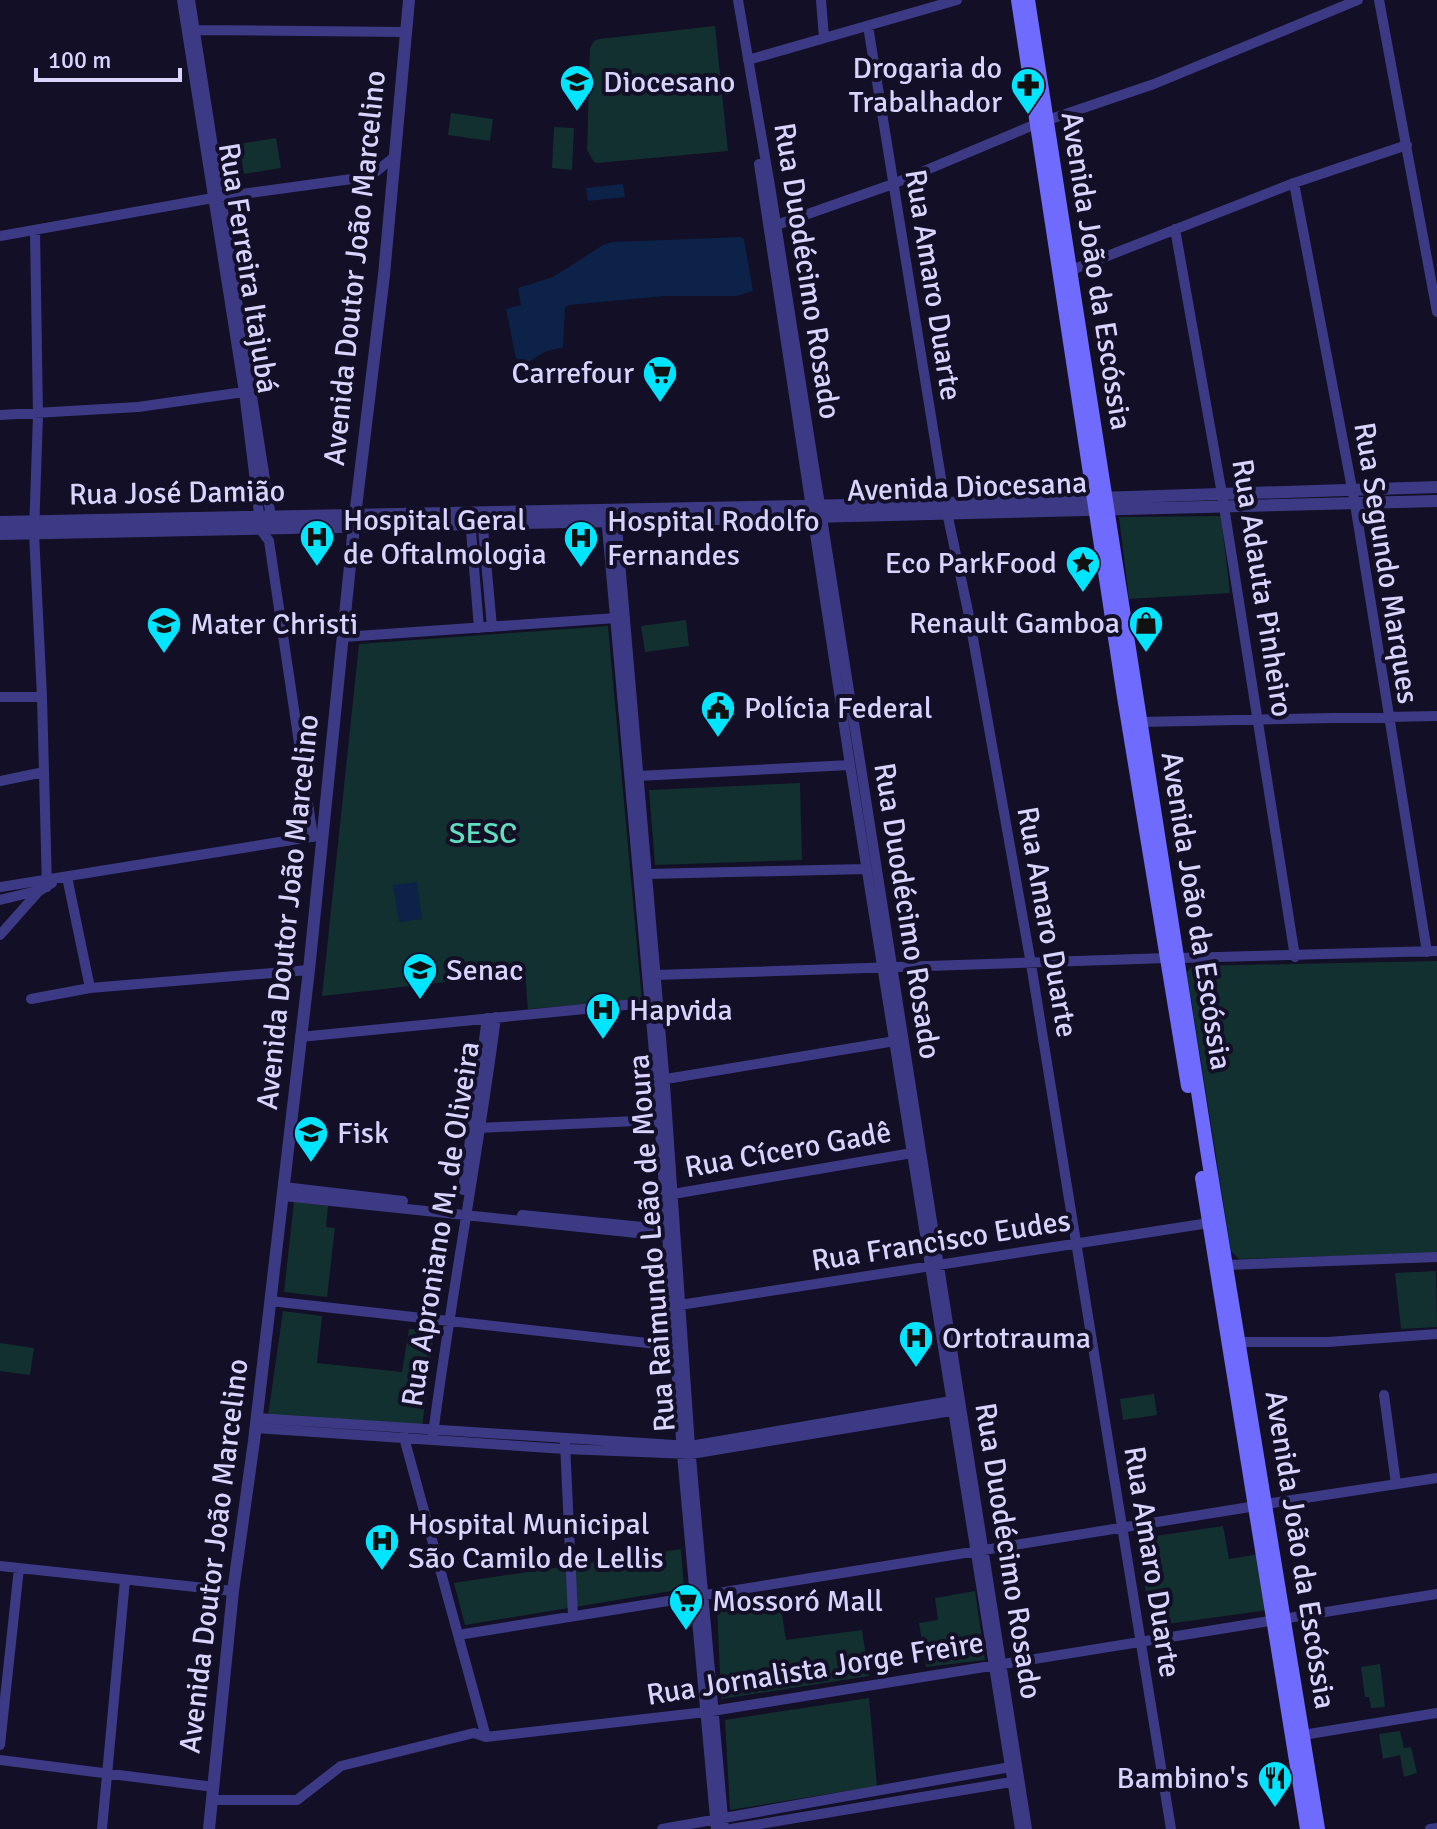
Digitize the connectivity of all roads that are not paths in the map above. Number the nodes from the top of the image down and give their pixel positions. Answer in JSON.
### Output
{"nodes":[{"id":1,"x":182,"y":0,"type":"edge"},
{"id":2,"x":190,"y":0,"type":"edge"},
{"id":3,"x":409,"y":0,"type":"edge"},
{"id":4,"x":732,"y":0,"type":"edge"},
{"id":5,"x":738,"y":0,"type":"edge"},
{"id":6,"x":821,"y":0,"type":"edge"},
{"id":7,"x":957,"y":0,"type":"edge"},
{"id":8,"x":1018,"y":0,"type":"edge"},
{"id":9,"x":1028,"y":0,"type":"edge"},
{"id":10,"x":1358,"y":0,"type":"edge"},
{"id":11,"x":1379,"y":0,"type":"edge"},
{"id":12,"x":868,"y":26,"type":"junction"},
{"id":13,"x":194,"y":30,"type":"junction"},
{"id":14,"x":406,"y":32,"type":"junction"},
{"id":15,"x":824,"y":38,"type":"junction"},
{"id":16,"x":748,"y":60,"type":"junction"},
{"id":17,"x":1040,"y":123,"type":"junction"},
{"id":18,"x":1407,"y":145,"type":"junction"},
{"id":19,"x":394,"y":157,"type":"junction"},
{"id":20,"x":1294,"y":183,"type":"junction"},
{"id":21,"x":893,"y":184,"type":"junction"},
{"id":22,"x":217,"y":198,"type":"junction"},
{"id":23,"x":772,"y":226,"type":"junction"},
{"id":24,"x":1175,"y":229,"type":"junction"},
{"id":25,"x":35,"y":230,"type":"junction"},
{"id":26,"x":0,"y":236,"type":"edge"},
{"id":27,"x":1069,"y":271,"type":"junction"},
{"id":28,"x":1437,"y":312,"type":"edge"},
{"id":29,"x":244,"y":392,"type":"junction"},
{"id":30,"x":0,"y":415,"type":"edge"},
{"id":31,"x":38,"y":415,"type":"junction"},
{"id":32,"x":1437,"y":487,"type":"edge"},
{"id":33,"x":1352,"y":490,"type":"junction"},
{"id":34,"x":1223,"y":500,"type":"junction"},
{"id":35,"x":1437,"y":501,"type":"edge"},
{"id":36,"x":1101,"y":504,"type":"junction"},
{"id":37,"x":1355,"y":504,"type":"junction"},
{"id":38,"x":946,"y":508,"type":"junction"},
{"id":39,"x":816,"y":511,"type":"junction"},
{"id":40,"x":611,"y":516,"type":"junction"},
{"id":41,"x":476,"y":519,"type":"junction"},
{"id":42,"x":0,"y":522,"type":"edge"},
{"id":43,"x":354,"y":522,"type":"junction"},
{"id":44,"x":267,"y":527,"type":"junction"},
{"id":45,"x":34,"y":528,"type":"junction"},
{"id":46,"x":0,"y":534,"type":"edge"},
{"id":47,"x":616,"y":618,"type":"junction"},
{"id":48,"x":492,"y":627,"type":"junction"},
{"id":49,"x":479,"y":628,"type":"junction"},
{"id":50,"x":343,"y":637,"type":"junction"},
{"id":51,"x":0,"y":697,"type":"edge"},
{"id":52,"x":42,"y":697,"type":"junction"},
{"id":53,"x":1437,"y":716,"type":"edge"},
{"id":54,"x":1388,"y":718,"type":"junction"},
{"id":55,"x":1259,"y":721,"type":"junction"},
{"id":56,"x":1140,"y":722,"type":"junction"},
{"id":57,"x":850,"y":765,"type":"junction"},
{"id":58,"x":44,"y":772,"type":"junction"},
{"id":59,"x":638,"y":776,"type":"junction"},
{"id":60,"x":0,"y":781,"type":"edge"},
{"id":61,"x":318,"y":836,"type":"junction"},
{"id":62,"x":866,"y":869,"type":"junction"},
{"id":63,"x":647,"y":874,"type":"junction"},
{"id":64,"x":64,"y":877,"type":"junction"},
{"id":65,"x":44,"y":886,"type":"junction"},
{"id":66,"x":0,"y":887,"type":"edge"},
{"id":67,"x":0,"y":900,"type":"edge"},
{"id":68,"x":0,"y":935,"type":"edge"},
{"id":69,"x":1432,"y":951,"type":"edge"},
{"id":70,"x":1295,"y":957,"type":"junction"},
{"id":71,"x":1173,"y":958,"type":"junction"},
{"id":72,"x":1031,"y":964,"type":"junction"},
{"id":73,"x":886,"y":966,"type":"junction"},
{"id":74,"x":309,"y":970,"type":"junction"},
{"id":75,"x":655,"y":975,"type":"junction"},
{"id":76,"x":90,"y":988,"type":"junction"},
{"id":77,"x":31,"y":999,"type":"dead end"},
{"id":78,"x":654,"y":1003,"type":"junction"},
{"id":79,"x":492,"y":1018,"type":"junction"},
{"id":80,"x":300,"y":1037,"type":"junction"},
{"id":81,"x":895,"y":1041,"type":"junction"},
{"id":82,"x":660,"y":1080,"type":"junction"},
{"id":83,"x":660,"y":1120,"type":"junction"},
{"id":84,"x":477,"y":1128,"type":"junction"},
{"id":85,"x":912,"y":1153,"type":"junction"},
{"id":86,"x":283,"y":1191,"type":"junction"},
{"id":87,"x":673,"y":1194,"type":"junction"},
{"id":88,"x":463,"y":1211,"type":"junction"},
{"id":89,"x":1209,"y":1223,"type":"junction"},
{"id":90,"x":671,"y":1234,"type":"junction"},
{"id":91,"x":1077,"y":1244,"type":"junction"},
{"id":92,"x":1437,"y":1257,"type":"edge"},
{"id":93,"x":1226,"y":1265,"type":"junction"},
{"id":94,"x":934,"y":1266,"type":"junction"},
{"id":95,"x":270,"y":1301,"type":"junction"},
{"id":96,"x":680,"y":1305,"type":"junction"},
{"id":97,"x":448,"y":1322,"type":"junction"},
{"id":98,"x":1437,"y":1334,"type":"edge"},
{"id":99,"x":1240,"y":1342,"type":"junction"},
{"id":100,"x":674,"y":1346,"type":"junction"},
{"id":101,"x":1384,"y":1395,"type":"dead end"},
{"id":102,"x":956,"y":1405,"type":"junction"},
{"id":103,"x":256,"y":1423,"type":"junction"},
{"id":104,"x":403,"y":1432,"type":"junction"},
{"id":105,"x":429,"y":1434,"type":"junction"},
{"id":106,"x":565,"y":1444,"type":"junction"},
{"id":107,"x":686,"y":1450,"type":"junction"},
{"id":108,"x":1437,"y":1478,"type":"edge"},
{"id":109,"x":1396,"y":1484,"type":"junction"},
{"id":110,"x":1261,"y":1505,"type":"junction"},
{"id":111,"x":1122,"y":1528,"type":"junction"},
{"id":112,"x":981,"y":1551,"type":"junction"},
{"id":113,"x":0,"y":1566,"type":"edge"},
{"id":114,"x":19,"y":1568,"type":"junction"},
{"id":115,"x":125,"y":1580,"type":"junction"},
{"id":116,"x":233,"y":1591,"type":"junction"},
{"id":117,"x":1437,"y":1594,"type":"edge"},
{"id":118,"x":700,"y":1596,"type":"junction"},
{"id":119,"x":573,"y":1616,"type":"junction"},
{"id":120,"x":1279,"y":1618,"type":"junction"},
{"id":121,"x":458,"y":1635,"type":"junction"},
{"id":122,"x":1141,"y":1642,"type":"junction"},
{"id":123,"x":998,"y":1665,"type":"junction"},
{"id":124,"x":710,"y":1711,"type":"junction"},
{"id":125,"x":1437,"y":1713,"type":"edge"},
{"id":126,"x":1303,"y":1735,"type":"junction"},
{"id":127,"x":486,"y":1737,"type":"junction"},
{"id":128,"x":0,"y":1745,"type":"edge"},
{"id":129,"x":0,"y":1760,"type":"edge"},
{"id":130,"x":1014,"y":1766,"type":"junction"},
{"id":131,"x":106,"y":1774,"type":"junction"},
{"id":132,"x":1016,"y":1782,"type":"junction"},
{"id":133,"x":213,"y":1794,"type":"junction"},
{"id":134,"x":719,"y":1825,"type":"edge"},
{"id":135,"x":1437,"y":1828,"type":"edge"},
{"id":136,"x":102,"y":1829,"type":"edge"},
{"id":137,"x":209,"y":1829,"type":"edge"},
{"id":138,"x":662,"y":1829,"type":"edge"},
{"id":139,"x":731,"y":1829,"type":"edge"},
{"id":140,"x":1020,"y":1829,"type":"edge"},
{"id":141,"x":1027,"y":1829,"type":"edge"},
{"id":142,"x":1171,"y":1829,"type":"edge"},
{"id":143,"x":1307,"y":1829,"type":"edge"},
{"id":144,"x":1318,"y":1829,"type":"edge"},
{"id":145,"x":1430,"y":1829,"type":"edge"}],
"edges":[{"from":1,"to":22,"type":"street","name":"Rua Ferreira Itajubá"},
{"from":2,"to":13,"type":"street","name":"Rua Ferreira Itajubá"},
{"from":3,"to":14,"type":"street","name":"Avenida Doutor João Marcelino"},
{"from":4,"to":23,"type":"street","name":"Rua Duodécimo Rosado"},
{"from":5,"to":16,"type":"street","name":"Rua Duodécimo Rosado"},
{"from":6,"to":15,"type":"street"},
{"from":7,"to":12,"type":"street"},
{"from":8,"to":17,"type":"main road","name":"Avenida João da Escóssia"},
{"from":9,"to":17,"type":"main road","name":"Avenida João da Escóssia"},
{"from":10,"to":17,"type":"street"},
{"from":11,"to":18,"type":"street"},
{"from":12,"to":15,"type":"street"},
{"from":12,"to":21,"type":"street","name":"Rua Amaro Duarte"},
{"from":13,"to":14,"type":"street"},
{"from":13,"to":22,"type":"street","name":"Rua Ferreira Itajubá"},
{"from":14,"to":19,"type":"street","name":"Avenida Doutor João Marcelino"},
{"from":15,"to":16,"type":"street"},
{"from":16,"to":23,"type":"street","name":"Rua Duodécimo Rosado"},
{"from":17,"to":21,"type":"street"},
{"from":17,"to":27,"type":"main road","name":"Avenida João da Escóssia"},
{"from":17,"to":36,"type":"main road","name":"Avenida João da Escóssia"},
{"from":18,"to":20,"type":"street"},
{"from":18,"to":28,"type":"street"},
{"from":19,"to":22,"type":"street"},
{"from":19,"to":43,"type":"street","name":"Avenida Doutor João Marcelino"},
{"from":20,"to":24,"type":"street"},
{"from":20,"to":33,"type":"street","name":"Rua Segundo Marques"},
{"from":21,"to":23,"type":"street"},
{"from":21,"to":38,"type":"street","name":"Rua Amaro Duarte"},
{"from":22,"to":25,"type":"street"},
{"from":22,"to":29,"type":"street","name":"Rua Ferreira Itajubá"},
{"from":22,"to":44,"type":"street","name":"Rua Ferreira Itajubá"},
{"from":23,"to":39,"type":"street","name":"Rua Duodécimo Rosado"},
{"from":24,"to":27,"type":"street"},
{"from":24,"to":34,"type":"street","name":"Rua Adauta Pinheiro"},
{"from":25,"to":26,"type":"street"},
{"from":25,"to":31,"type":"street"},
{"from":27,"to":36,"type":"main road","name":"Avenida João da Escóssia"},
{"from":29,"to":31,"type":"street"},
{"from":29,"to":44,"type":"street","name":"Rua Ferreira Itajubá"},
{"from":30,"to":31,"type":"street"},
{"from":31,"to":45,"type":"street"},
{"from":32,"to":33,"type":"street","name":"Avenida Diocesana"},
{"from":33,"to":34,"type":"street","name":"Avenida Diocesana"},
{"from":33,"to":37,"type":"street","name":"Rua Segundo Marques"},
{"from":34,"to":36,"type":"street","name":"Avenida Diocesana"},
{"from":34,"to":37,"type":"street","name":"Avenida Diocesana"},
{"from":34,"to":55,"type":"street","name":"Rua Adauta Pinheiro"},
{"from":35,"to":37,"type":"street","name":"Avenida Diocesana"},
{"from":36,"to":38,"type":"street","name":"Avenida Diocesana"},
{"from":36,"to":56,"type":"main road","name":"Avenida João da Escóssia"},
{"from":36,"to":71,"type":"main road","name":"Avenida João da Escóssia"},
{"from":37,"to":54,"type":"street","name":"Rua Segundo Marques"},
{"from":38,"to":39,"type":"street","name":"Avenida Diocesana"},
{"from":38,"to":72,"type":"street","name":"Rua Amaro Duarte"},
{"from":39,"to":40,"type":"street","name":"Avenida Diocesana"},
{"from":39,"to":57,"type":"street","name":"Rua Duodécimo Rosado"},
{"from":39,"to":73,"type":"street","name":"Rua Duodécimo Rosado"},
{"from":40,"to":41,"type":"street","name":"Avenida Diocesana"},
{"from":40,"to":47,"type":"street","name":"Rua Raimundo Leão de Moura"},
{"from":40,"to":59,"type":"street","name":"Rua Raimundo Leão de Moura"},
{"from":41,"to":43,"type":"street","name":"Avenida Diocesana"},
{"from":41,"to":48,"type":"street"},
{"from":41,"to":49,"type":"street"},
{"from":42,"to":45,"type":"street","name":"Rua José Damião"},
{"from":43,"to":44,"type":"street","name":"Rua José Damião"},
{"from":43,"to":50,"type":"street","name":"Avenida Doutor João Marcelino"},
{"from":44,"to":45,"type":"street","name":"Rua José Damião"},
{"from":44,"to":61,"type":"street","name":"Rua Ferreira Itajubá"},
{"from":45,"to":46,"type":"street","name":"Rua José Damião"},
{"from":45,"to":52,"type":"street"},
{"from":47,"to":48,"type":"street"},
{"from":47,"to":78,"type":"street","name":"Rua Raimundo Leão de Moura"},
{"from":48,"to":49,"type":"street"},
{"from":49,"to":50,"type":"street"},
{"from":50,"to":61,"type":"street","name":"Avenida Doutor João Marcelino"},
{"from":51,"to":52,"type":"street"},
{"from":52,"to":58,"type":"street"},
{"from":53,"to":54,"type":"street"},
{"from":54,"to":55,"type":"street"},
{"from":54,"to":69,"type":"street","name":"Rua Segundo Marques"},
{"from":55,"to":56,"type":"street"},
{"from":55,"to":70,"type":"street","name":"Rua Adauta Pinheiro"},
{"from":56,"to":71,"type":"main road","name":"Avenida João da Escóssia"},
{"from":57,"to":59,"type":"street"},
{"from":57,"to":62,"type":"street","name":"Rua Duodécimo Rosado"},
{"from":58,"to":60,"type":"street"},
{"from":58,"to":65,"type":"street"},
{"from":59,"to":63,"type":"street","name":"Rua Raimundo Leão de Moura"},
{"from":61,"to":64,"type":"street"},
{"from":61,"to":74,"type":"street","name":"Avenida Doutor João Marcelino"},
{"from":62,"to":63,"type":"street"},
{"from":62,"to":73,"type":"street","name":"Rua Duodécimo Rosado"},
{"from":63,"to":75,"type":"street","name":"Rua Raimundo Leão de Moura"},
{"from":64,"to":65,"type":"street"},
{"from":64,"to":76,"type":"street"},
{"from":65,"to":66,"type":"street"},
{"from":65,"to":67,"type":"street"},
{"from":65,"to":68,"type":"street"},
{"from":69,"to":70,"type":"street"},
{"from":70,"to":71,"type":"street"},
{"from":71,"to":72,"type":"street"},
{"from":71,"to":89,"type":"main road","name":"Avenida João da Escóssia"},
{"from":71,"to":93,"type":"main road","name":"Avenida João da Escóssia"},
{"from":72,"to":73,"type":"street"},
{"from":72,"to":91,"type":"street","name":"Rua Amaro Duarte"},
{"from":73,"to":75,"type":"street"},
{"from":73,"to":81,"type":"street","name":"Rua Duodécimo Rosado"},
{"from":73,"to":94,"type":"street","name":"Rua Duodécimo Rosado"},
{"from":74,"to":76,"type":"street"},
{"from":74,"to":80,"type":"street","name":"Avenida Doutor João Marcelino"},
{"from":75,"to":78,"type":"street","name":"Rua Raimundo Leão de Moura"},
{"from":76,"to":77,"type":"street"},
{"from":78,"to":79,"type":"street"},
{"from":78,"to":82,"type":"street","name":"Rua Raimundo Leão de Moura"},
{"from":79,"to":80,"type":"street"},
{"from":79,"to":84,"type":"street","name":"Rua Aproniano M. de Oliveira"},
{"from":80,"to":86,"type":"street","name":"Avenida Doutor João Marcelino"},
{"from":81,"to":82,"type":"street"},
{"from":81,"to":85,"type":"street","name":"Rua Duodécimo Rosado"},
{"from":82,"to":83,"type":"street","name":"Rua Raimundo Leão de Moura"},
{"from":82,"to":87,"type":"street","name":"Rua Raimundo Leão de Moura"},
{"from":83,"to":84,"type":"street"},
{"from":83,"to":90,"type":"street","name":"Rua Raimundo Leão de Moura"},
{"from":84,"to":88,"type":"street","name":"Rua Aproniano M. de Oliveira"},
{"from":85,"to":87,"type":"street","name":"Rua Cícero Gadê"},
{"from":85,"to":94,"type":"street","name":"Rua Duodécimo Rosado"},
{"from":86,"to":88,"type":"street"},
{"from":86,"to":95,"type":"street","name":"Avenida Doutor João Marcelino"},
{"from":87,"to":90,"type":"street","name":"Rua Raimundo Leão de Moura"},
{"from":88,"to":90,"type":"street"},
{"from":88,"to":97,"type":"street","name":"Rua Aproniano M. de Oliveira"},
{"from":89,"to":91,"type":"street","name":"Rua Francisco Eudes"},
{"from":89,"to":110,"type":"main road","name":"Avenida João da Escóssia"},
{"from":90,"to":96,"type":"street","name":"Rua Raimundo Leão de Moura"},
{"from":90,"to":100,"type":"street","name":"Rua Raimundo Leão de Moura"},
{"from":91,"to":94,"type":"street","name":"Rua Francisco Eudes"},
{"from":91,"to":111,"type":"street","name":"Rua Amaro Duarte"},
{"from":92,"to":93,"type":"street"},
{"from":93,"to":99,"type":"main road","name":"Avenida João da Escóssia"},
{"from":94,"to":96,"type":"street","name":"Rua Francisco Eudes"},
{"from":94,"to":102,"type":"street","name":"Rua Duodécimo Rosado"},
{"from":95,"to":97,"type":"street"},
{"from":95,"to":103,"type":"street","name":"Avenida Doutor João Marcelino"},
{"from":96,"to":107,"type":"street","name":"Rua Raimundo Leão de Moura"},
{"from":97,"to":100,"type":"street"},
{"from":97,"to":105,"type":"street","name":"Rua Aproniano M. de Oliveira"},
{"from":98,"to":99,"type":"street"},
{"from":99,"to":110,"type":"main road","name":"Avenida João da Escóssia"},
{"from":100,"to":107,"type":"street","name":"Rua Raimundo Leão de Moura"},
{"from":101,"to":109,"type":"street"},
{"from":102,"to":107,"type":"street"},
{"from":102,"to":112,"type":"street","name":"Rua Duodécimo Rosado"},
{"from":103,"to":104,"type":"street"},
{"from":103,"to":116,"type":"street","name":"Avenida Doutor João Marcelino"},
{"from":104,"to":105,"type":"street"},
{"from":104,"to":121,"type":"street"},
{"from":105,"to":106,"type":"street"},
{"from":106,"to":107,"type":"street"},
{"from":106,"to":119,"type":"street"},
{"from":107,"to":118,"type":"street","name":"Rua Raimundo Leão de Moura"},
{"from":108,"to":109,"type":"street"},
{"from":109,"to":110,"type":"street"},
{"from":110,"to":111,"type":"street"},
{"from":110,"to":120,"type":"main road","name":"Avenida João da Escóssia"},
{"from":111,"to":112,"type":"street"},
{"from":111,"to":122,"type":"street","name":"Rua Amaro Duarte"},
{"from":112,"to":118,"type":"street"},
{"from":112,"to":123,"type":"street","name":"Rua Duodécimo Rosado"},
{"from":113,"to":114,"type":"street"},
{"from":114,"to":115,"type":"street"},
{"from":114,"to":128,"type":"street"},
{"from":115,"to":116,"type":"street"},
{"from":115,"to":131,"type":"street"},
{"from":116,"to":133,"type":"street","name":"Avenida Doutor João Marcelino"},
{"from":117,"to":120,"type":"street","name":"Rua Jornalista Jorge Freire"},
{"from":118,"to":119,"type":"street"},
{"from":118,"to":124,"type":"street","name":"Rua Raimundo Leão de Moura"},
{"from":119,"to":121,"type":"street"},
{"from":120,"to":122,"type":"street","name":"Rua Jornalista Jorge Freire"},
{"from":120,"to":126,"type":"main road","name":"Avenida João da Escóssia"},
{"from":120,"to":143,"type":"main road","name":"Avenida João da Escóssia"},
{"from":121,"to":127,"type":"street"},
{"from":122,"to":123,"type":"street","name":"Rua Jornalista Jorge Freire"},
{"from":122,"to":142,"type":"street","name":"Rua Amaro Duarte"},
{"from":123,"to":124,"type":"street","name":"Rua Jornalista Jorge Freire"},
{"from":123,"to":130,"type":"street","name":"Rua Duodécimo Rosado"},
{"from":124,"to":127,"type":"street","name":"Rua Jornalista Jorge Freire"},
{"from":124,"to":134,"type":"street","name":"Rua Raimundo Leão de Moura"},
{"from":125,"to":126,"type":"street"},
{"from":126,"to":144,"type":"main road","name":"Avenida João da Escóssia"},
{"from":127,"to":133,"type":"street","name":"Rua Jornalista Jorge Freire"},
{"from":129,"to":131,"type":"street","name":"Rua Jornalista Jorge Freire"},
{"from":130,"to":132,"type":"street","name":"Rua Duodécimo Rosado"},
{"from":130,"to":134,"type":"street"},
{"from":131,"to":133,"type":"street","name":"Rua Jornalista Jorge Freire"},
{"from":131,"to":136,"type":"street"},
{"from":132,"to":139,"type":"street"},
{"from":132,"to":140,"type":"street","name":"Rua Duodécimo Rosado"},
{"from":132,"to":141,"type":"street","name":"Rua Duodécimo Rosado"},
{"from":133,"to":137,"type":"street","name":"Avenida Doutor João Marcelino"},
{"from":134,"to":138,"type":"street"},
{"from":135,"to":145,"type":"street"}]}
